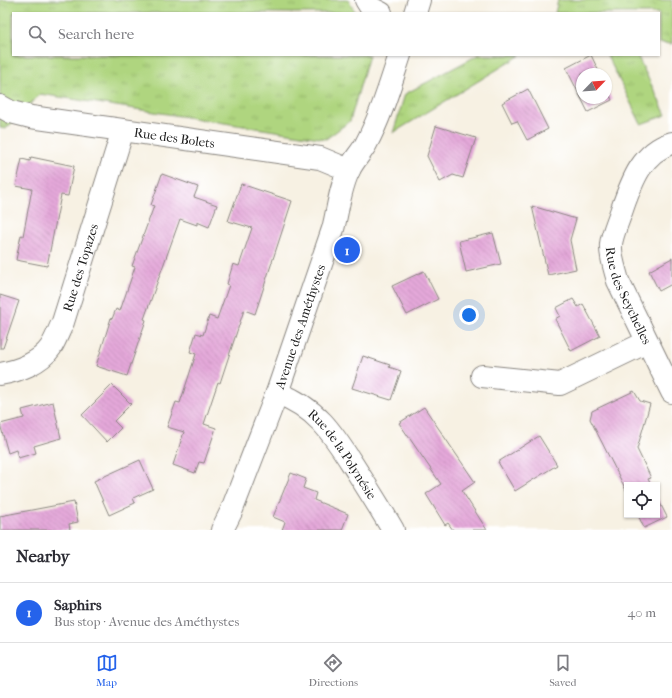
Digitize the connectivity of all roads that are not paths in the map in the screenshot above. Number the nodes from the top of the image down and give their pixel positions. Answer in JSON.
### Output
{"nodes":[{"id":1,"x":366,"y":0,"type":"edge"},
{"id":2,"x":419,"y":0,"type":"edge"},
{"id":3,"x":379,"y":12,"type":"edge"},
{"id":4,"x":415,"y":12,"type":"edge"},
{"id":5,"x":400,"y":56,"type":"edge"},
{"id":6,"x":0,"y":106,"type":"edge"},
{"id":7,"x":123,"y":130,"type":"junction"},
{"id":8,"x":672,"y":143,"type":"edge"},
{"id":9,"x":349,"y":170,"type":"junction"},
{"id":10,"x":647,"y":342,"type":"junction"},
{"id":11,"x":0,"y":374,"type":"edge"},
{"id":12,"x":482,"y":376,"type":"dead end"},
{"id":13,"x":672,"y":392,"type":"edge"},
{"id":14,"x":277,"y":393,"type":"junction"},
{"id":15,"x":222,"y":530,"type":"edge"},
{"id":16,"x":393,"y":530,"type":"edge"}],
"edges":[{"from":1,"to":3,"type":"street"},
{"from":2,"to":4,"type":"street"},
{"from":5,"to":9,"type":"street","name":"Avenue des Améthystes"},
{"from":6,"to":7,"type":"street","name":"Rue des Bolets"},
{"from":7,"to":9,"type":"street","name":"Rue des Bolets"},
{"from":7,"to":11,"type":"street","name":"Rue des Topazes"},
{"from":8,"to":10,"type":"street","name":"Rue des Seychelles"},
{"from":9,"to":14,"type":"street","name":"Avenue des Améthystes"},
{"from":10,"to":12,"type":"street"},
{"from":10,"to":13,"type":"street","name":"Rue des Seychelles"},
{"from":14,"to":15,"type":"street","name":"Avenue des Améthystes"},
{"from":14,"to":16,"type":"street","name":"Rue de la Polynésie"}]}
